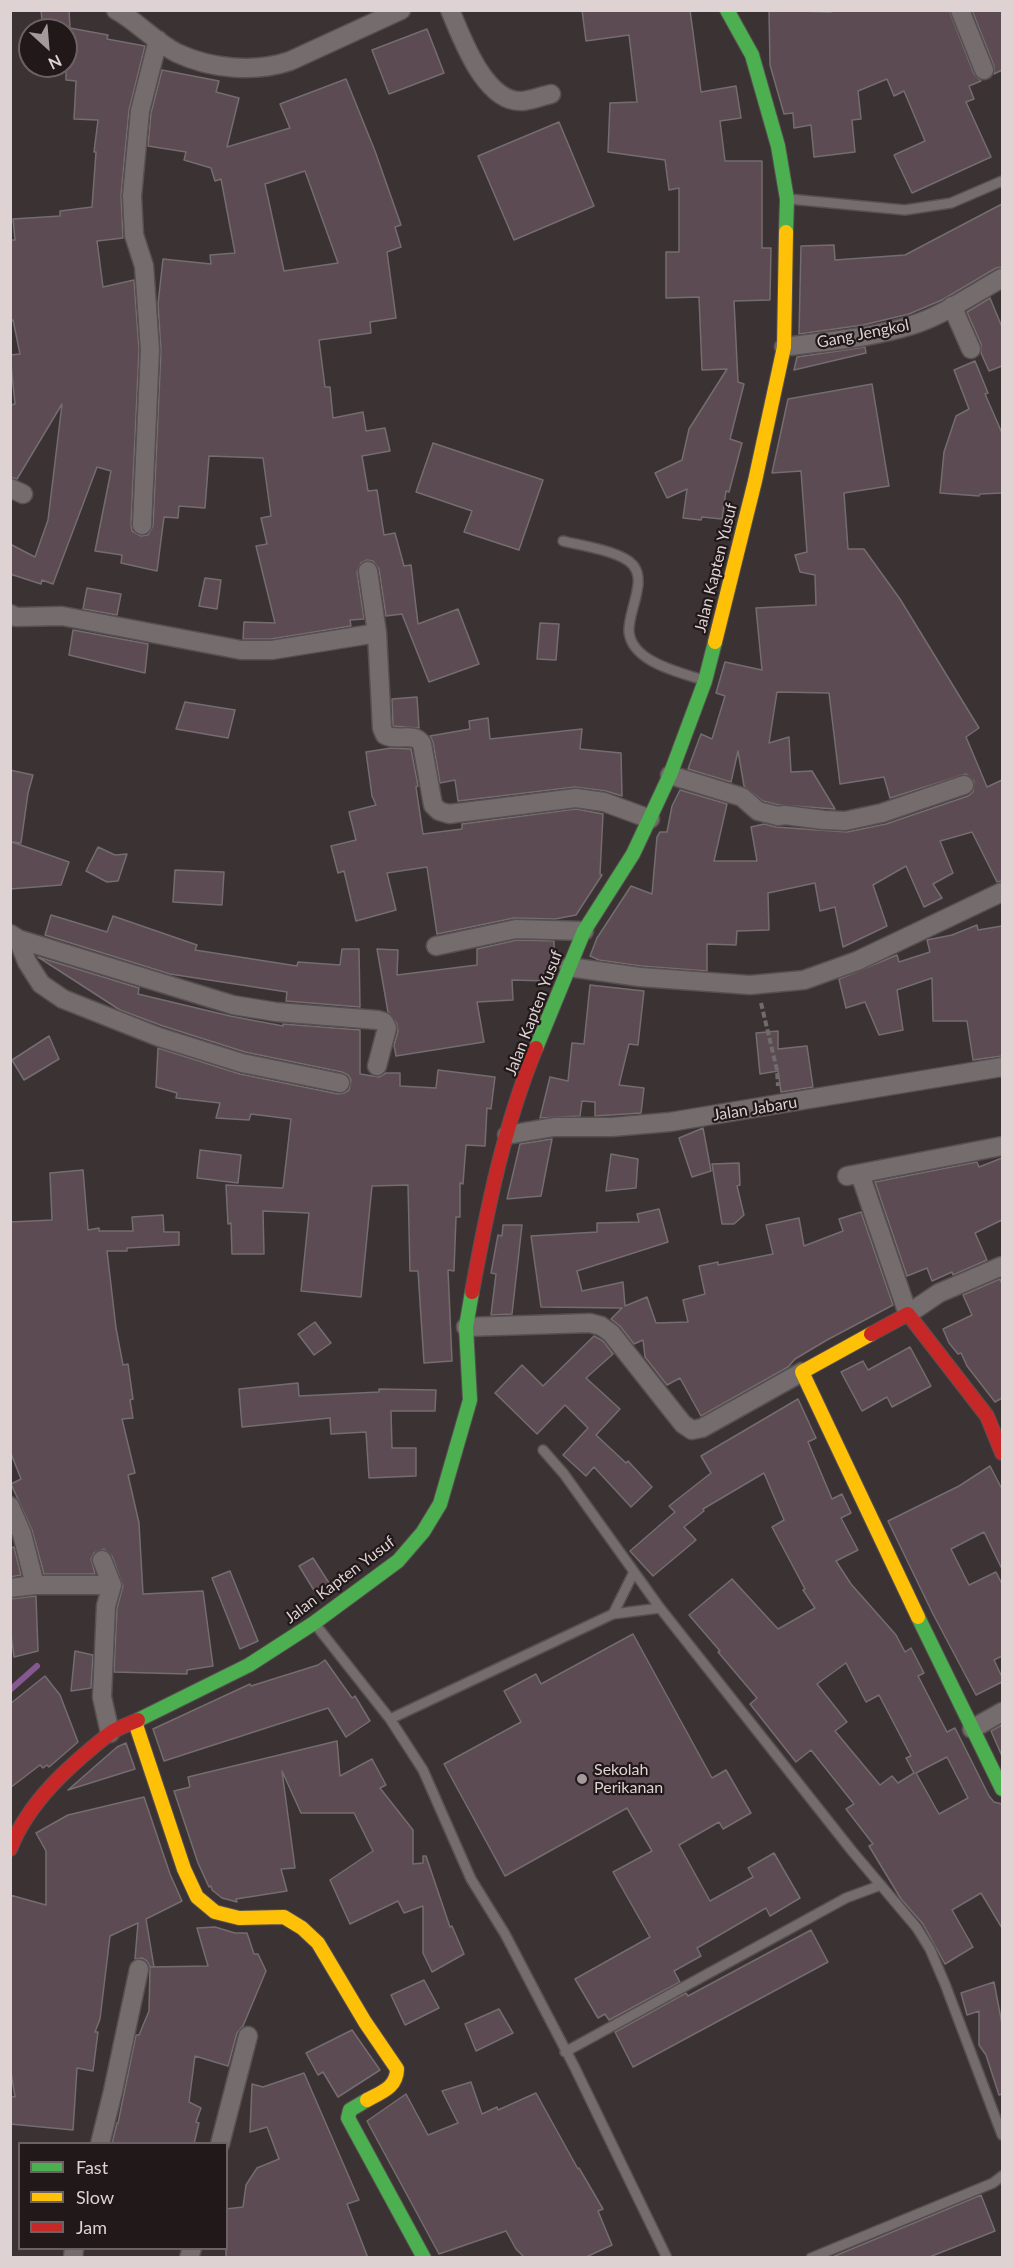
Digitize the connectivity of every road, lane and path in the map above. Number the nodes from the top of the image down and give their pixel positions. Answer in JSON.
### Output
{"nodes":[{"id":1,"x":116,"y":10,"type":"edge"},
{"id":2,"x":401,"y":10,"type":"edge"},
{"id":3,"x":450,"y":10,"type":"edge"},
{"id":4,"x":727,"y":10,"type":"edge"},
{"id":5,"x":960,"y":10,"type":"edge"},
{"id":6,"x":158,"y":40,"type":"junction"},
{"id":7,"x":984,"y":70,"type":"dead end"},
{"id":8,"x":551,"y":94,"type":"dead end"},
{"id":9,"x":1002,"y":181,"type":"edge"},
{"id":10,"x":787,"y":199,"type":"junction"},
{"id":11,"x":1002,"y":278,"type":"edge"},
{"id":12,"x":952,"y":306,"type":"junction"},
{"id":13,"x":784,"y":347,"type":"junction"},
{"id":14,"x":971,"y":349,"type":"dead end"},
{"id":15,"x":142,"y":525,"type":"dead end"},
{"id":16,"x":563,"y":541,"type":"dead end"},
{"id":17,"x":368,"y":571,"type":"dead end"},
{"id":18,"x":12,"y":620,"type":"edge"},
{"id":19,"x":377,"y":633,"type":"junction"},
{"id":20,"x":705,"y":681,"type":"junction"},
{"id":21,"x":670,"y":775,"type":"junction"},
{"id":22,"x":964,"y":785,"type":"dead end"},
{"id":23,"x":650,"y":819,"type":"junction"},
{"id":24,"x":1002,"y":892,"type":"edge"},
{"id":25,"x":584,"y":931,"type":"junction"},
{"id":26,"x":14,"y":936,"type":"edge"},
{"id":27,"x":436,"y":946,"type":"dead end"},
{"id":28,"x":569,"y":967,"type":"junction"},
{"id":29,"x":757,"y":984,"type":"junction"},
{"id":30,"x":377,"y":1066,"type":"dead end"},
{"id":31,"x":1002,"y":1067,"type":"edge"},
{"id":32,"x":340,"y":1083,"type":"dead end"},
{"id":33,"x":780,"y":1105,"type":"junction"},
{"id":34,"x":507,"y":1135,"type":"junction"},
{"id":35,"x":1002,"y":1146,"type":"edge"},
{"id":36,"x":1002,"y":1266,"type":"edge"},
{"id":37,"x":908,"y":1314,"type":"junction"},
{"id":38,"x":466,"y":1327,"type":"junction"},
{"id":39,"x":802,"y":1372,"type":"junction"},
{"id":40,"x":543,"y":1450,"type":"dead end"},
{"id":41,"x":1002,"y":1453,"type":"edge"},
{"id":42,"x":10,"y":1506,"type":"edge"},
{"id":43,"x":102,"y":1560,"type":"dead end"},
{"id":44,"x":634,"y":1572,"type":"junction"},
{"id":45,"x":35,"y":1585,"type":"junction"},
{"id":46,"x":112,"y":1585,"type":"junction"},
{"id":47,"x":10,"y":1588,"type":"edge"},
{"id":48,"x":660,"y":1608,"type":"junction"},
{"id":49,"x":613,"y":1614,"type":"junction"},
{"id":50,"x":314,"y":1623,"type":"junction"},
{"id":51,"x":1002,"y":1712,"type":"edge"},
{"id":52,"x":390,"y":1719,"type":"junction"},
{"id":53,"x":135,"y":1722,"type":"junction"},
{"id":54,"x":972,"y":1729,"type":"junction"},
{"id":55,"x":110,"y":1733,"type":"junction"},
{"id":56,"x":1002,"y":1789,"type":"edge"},
{"id":57,"x":10,"y":1849,"type":"edge"},
{"id":58,"x":881,"y":1885,"type":"junction"},
{"id":59,"x":139,"y":1969,"type":"dead end"},
{"id":60,"x":248,"y":2036,"type":"dead end"},
{"id":61,"x":565,"y":2052,"type":"junction"},
{"id":62,"x":1002,"y":2135,"type":"edge"},
{"id":63,"x":100,"y":2142,"type":"edge"},
{"id":64,"x":221,"y":2142,"type":"edge"},
{"id":65,"x":1002,"y":2176,"type":"edge"},
{"id":66,"x":424,"y":2258,"type":"edge"},
{"id":67,"x":667,"y":2258,"type":"edge"},
{"id":68,"x":811,"y":2258,"type":"edge"}],
"edges":[{"from":1,"to":6,"type":"street"},
{"from":2,"to":6,"type":"street"},
{"from":3,"to":8,"type":"street"},
{"from":4,"to":10,"type":"main road","name":"Jalan Kapten Yusuf"},
{"from":5,"to":7,"type":"street"},
{"from":6,"to":15,"type":"street"},
{"from":9,"to":10,"type":"lane"},
{"from":10,"to":13,"type":"main road","name":"Jalan Kapten Yusuf"},
{"from":11,"to":12,"type":"street","name":"Gang Jengkol"},
{"from":12,"to":13,"type":"street","name":"Gang Jengkol"},
{"from":12,"to":14,"type":"street"},
{"from":13,"to":20,"type":"main road","name":"Jalan Kapten Yusuf"},
{"from":16,"to":20,"type":"lane"},
{"from":17,"to":19,"type":"street"},
{"from":18,"to":19,"type":"street"},
{"from":19,"to":23,"type":"street"},
{"from":20,"to":21,"type":"main road","name":"Jalan Kapten Yusuf"},
{"from":21,"to":22,"type":"street"},
{"from":21,"to":23,"type":"main road","name":"Jalan Kapten Yusuf"},
{"from":23,"to":25,"type":"main road","name":"Jalan Kapten Yusuf"},
{"from":24,"to":29,"type":"street"},
{"from":25,"to":27,"type":"street"},
{"from":25,"to":28,"type":"main road","name":"Jalan Kapten Yusuf"},
{"from":26,"to":30,"type":"street"},
{"from":26,"to":32,"type":"street"},
{"from":28,"to":29,"type":"street"},
{"from":28,"to":34,"type":"main road","name":"Jalan Kapten Yusuf"},
{"from":29,"to":33,"type":"path"},
{"from":31,"to":33,"type":"street","name":"Jalan Jabaru"},
{"from":33,"to":34,"type":"street","name":"Jalan Jabaru"},
{"from":34,"to":38,"type":"main road","name":"Jalan Kapten Yusuf"},
{"from":35,"to":37,"type":"street"},
{"from":36,"to":37,"type":"street"},
{"from":37,"to":39,"type":"main road"},
{"from":37,"to":41,"type":"main road"},
{"from":38,"to":39,"type":"street"},
{"from":38,"to":50,"type":"main road","name":"Jalan Kapten Yusuf"},
{"from":39,"to":54,"type":"main road"},
{"from":40,"to":44,"type":"lane"},
{"from":42,"to":45,"type":"street"},
{"from":43,"to":46,"type":"street"},
{"from":44,"to":48,"type":"lane"},
{"from":44,"to":49,"type":"lane"},
{"from":45,"to":46,"type":"street"},
{"from":45,"to":47,"type":"street"},
{"from":46,"to":55,"type":"street"},
{"from":48,"to":49,"type":"lane"},
{"from":48,"to":58,"type":"lane"},
{"from":49,"to":52,"type":"lane"},
{"from":50,"to":52,"type":"lane"},
{"from":50,"to":53,"type":"main road","name":"Jalan Kapten Yusuf"},
{"from":51,"to":54,"type":"street"},
{"from":52,"to":61,"type":"lane"},
{"from":53,"to":55,"type":"main road","name":"Jalan Kapten Yusuf"},
{"from":53,"to":66,"type":"main road"},
{"from":54,"to":56,"type":"main road"},
{"from":55,"to":57,"type":"main road","name":"Jalan Kapten Yusuf"},
{"from":58,"to":61,"type":"lane"},
{"from":58,"to":62,"type":"lane"},
{"from":59,"to":63,"type":"street"},
{"from":60,"to":64,"type":"street"},
{"from":61,"to":67,"type":"lane"},
{"from":65,"to":68,"type":"lane"}]}
